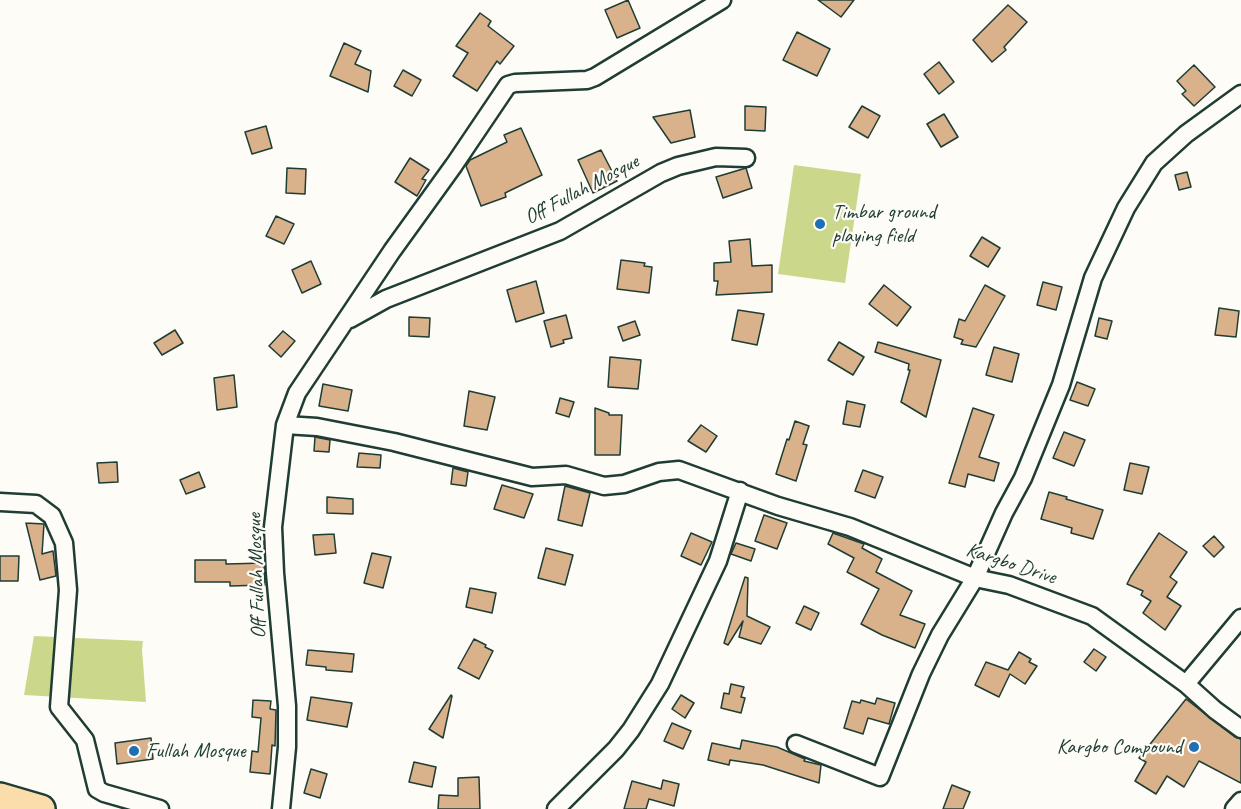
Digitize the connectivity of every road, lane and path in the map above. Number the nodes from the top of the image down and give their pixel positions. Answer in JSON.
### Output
{"nodes":[{"id":1,"x":722,"y":0,"type":"edge"},
{"id":2,"x":1241,"y":94,"type":"edge"},
{"id":3,"x":746,"y":158,"type":"dead end"},
{"id":4,"x":345,"y":322,"type":"junction"},
{"id":5,"x":285,"y":425,"type":"junction"},
{"id":6,"x":740,"y":491,"type":"junction"},
{"id":7,"x":0,"y":502,"type":"edge"},
{"id":8,"x":975,"y":578,"type":"junction"},
{"id":9,"x":1241,"y":618,"type":"edge"},
{"id":10,"x":1186,"y":684,"type":"junction"},
{"id":11,"x":1241,"y":729,"type":"edge"},
{"id":12,"x":796,"y":744,"type":"dead end"},
{"id":13,"x":0,"y":797,"type":"edge"},
{"id":14,"x":1241,"y":801,"type":"edge"},
{"id":15,"x":41,"y":809,"type":"edge"},
{"id":16,"x":160,"y":809,"type":"edge"},
{"id":17,"x":281,"y":809,"type":"edge"},
{"id":18,"x":556,"y":809,"type":"edge"},
{"id":19,"x":1234,"y":809,"type":"edge"}],
"edges":[{"from":1,"to":4,"type":"street","name":"Off Fullah Mosque"},
{"from":2,"to":8,"type":"street"},
{"from":3,"to":4,"type":"street","name":"Off Fullah Mosque"},
{"from":4,"to":5,"type":"street","name":"Off Fullah Mosque"},
{"from":5,"to":6,"type":"street","name":"Kargbo Drive"},
{"from":5,"to":17,"type":"street","name":"Off Fullah Mosque"},
{"from":6,"to":8,"type":"street","name":"Kargbo Drive"},
{"from":6,"to":18,"type":"street"},
{"from":7,"to":16,"type":"street"},
{"from":8,"to":10,"type":"street","name":"Kargbo Drive"},
{"from":8,"to":12,"type":"street"},
{"from":9,"to":10,"type":"street"},
{"from":10,"to":11,"type":"street","name":"Kargbo Drive"},
{"from":13,"to":15,"type":"highway"},
{"from":14,"to":19,"type":"street"}]}
